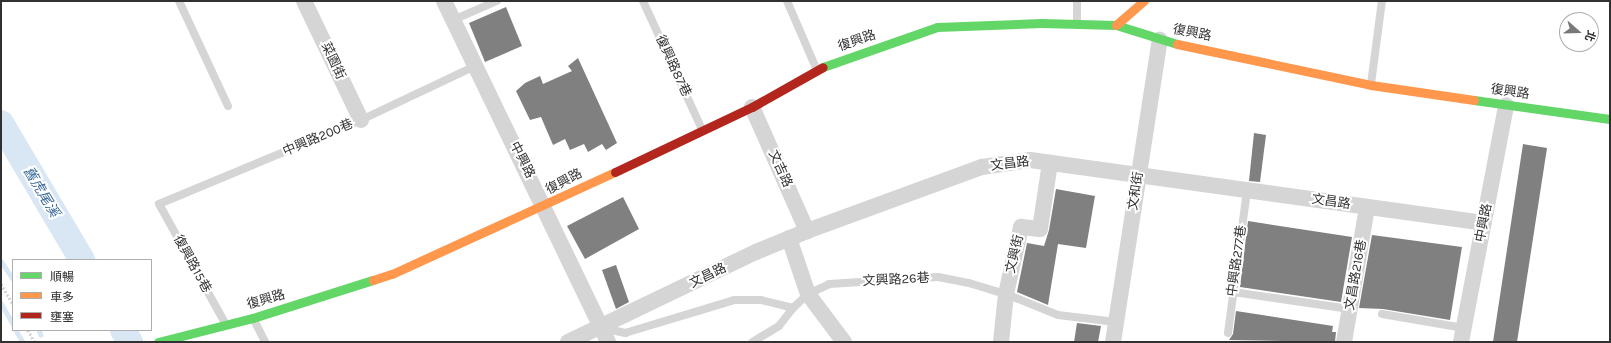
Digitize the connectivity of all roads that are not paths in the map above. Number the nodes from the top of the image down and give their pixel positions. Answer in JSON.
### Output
{"nodes":[{"id":1,"x":179,"y":1,"type":"edge"},
{"id":2,"x":304,"y":1,"type":"edge"},
{"id":3,"x":444,"y":1,"type":"edge"},
{"id":4,"x":497,"y":1,"type":"edge"},
{"id":5,"x":643,"y":1,"type":"edge"},
{"id":6,"x":787,"y":1,"type":"edge"},
{"id":7,"x":1077,"y":1,"type":"edge"},
{"id":8,"x":1144,"y":1,"type":"edge"},
{"id":9,"x":1382,"y":1,"type":"edge"},
{"id":10,"x":453,"y":20,"type":"junction"},
{"id":11,"x":1077,"y":23,"type":"junction"},
{"id":12,"x":1116,"y":25,"type":"junction"},
{"id":13,"x":1160,"y":40,"type":"junction"},
{"id":14,"x":475,"y":66,"type":"junction"},
{"id":15,"x":817,"y":69,"type":"junction"},
{"id":16,"x":1371,"y":85,"type":"junction"},
{"id":17,"x":1506,"y":105,"type":"junction"},
{"id":18,"x":228,"y":106,"type":"dead end"},
{"id":19,"x":752,"y":107,"type":"junction"},
{"id":20,"x":361,"y":120,"type":"junction"},
{"id":21,"x":1610,"y":120,"type":"edge"},
{"id":22,"x":703,"y":130,"type":"junction"},
{"id":23,"x":1050,"y":163,"type":"junction"},
{"id":24,"x":1139,"y":175,"type":"junction"},
{"id":25,"x":1247,"y":190,"type":"junction"},
{"id":26,"x":159,"y":204,"type":"joint"},
{"id":27,"x":545,"y":206,"type":"junction"},
{"id":28,"x":1367,"y":207,"type":"junction"},
{"id":29,"x":1484,"y":223,"type":"junction"},
{"id":30,"x":807,"y":231,"type":"junction"},
{"id":31,"x":789,"y":238,"type":"junction"},
{"id":32,"x":1233,"y":292,"type":"junction"},
{"id":33,"x":808,"y":294,"type":"junction"},
{"id":34,"x":1006,"y":294,"type":"junction"},
{"id":35,"x":794,"y":308,"type":"junction"},
{"id":36,"x":1350,"y":309,"type":"junction"},
{"id":37,"x":1382,"y":314,"type":"dead end"},
{"id":38,"x":253,"y":318,"type":"junction"},
{"id":39,"x":1116,"y":322,"type":"junction"},
{"id":40,"x":226,"y":324,"type":"junction"},
{"id":41,"x":1228,"y":333,"type":"dead end"},
{"id":42,"x":605,"y":335,"type":"edge"},
{"id":43,"x":1463,"y":335,"type":"edge"},
{"id":44,"x":158,"y":342,"type":"edge"},
{"id":45,"x":265,"y":342,"type":"edge"},
{"id":46,"x":568,"y":342,"type":"edge"},
{"id":47,"x":752,"y":342,"type":"edge"},
{"id":48,"x":844,"y":342,"type":"edge"},
{"id":49,"x":1001,"y":342,"type":"edge"},
{"id":50,"x":1112,"y":342,"type":"edge"},
{"id":51,"x":1344,"y":342,"type":"edge"}],
"edges":[{"from":1,"to":18,"type":"lane"},
{"from":2,"to":20,"type":"street","name":"菜園街"},
{"from":3,"to":10,"type":"street","name":"中興路"},
{"from":4,"to":10,"type":"lane"},
{"from":5,"to":22,"type":"lane","name":"復興路87巷"},
{"from":6,"to":15,"type":"lane"},
{"from":7,"to":11,"type":"lane"},
{"from":8,"to":12,"type":"main road"},
{"from":9,"to":16,"type":"lane"},
{"from":10,"to":14,"type":"street","name":"中興路"},
{"from":11,"to":12,"type":"main road","name":"復興路"},
{"from":11,"to":15,"type":"main road","name":"復興路"},
{"from":12,"to":13,"type":"main road","name":"復興路"},
{"from":13,"to":16,"type":"main road","name":"復興路"},
{"from":13,"to":24,"type":"street","name":"文和街"},
{"from":14,"to":20,"type":"lane","name":"中興路200巷"},
{"from":14,"to":27,"type":"street","name":"中興路"},
{"from":15,"to":19,"type":"main road","name":"復興路"},
{"from":16,"to":17,"type":"main road","name":"復興路"},
{"from":17,"to":21,"type":"main road","name":"復興路"},
{"from":17,"to":29,"type":"street","name":"中興路"},
{"from":19,"to":22,"type":"main road","name":"復興路"},
{"from":19,"to":30,"type":"street","name":"文吉路"},
{"from":20,"to":26,"type":"lane","name":"中興路200巷"},
{"from":22,"to":27,"type":"main road","name":"復興路"},
{"from":23,"to":24,"type":"street","name":"文昌路"},
{"from":23,"to":30,"type":"street","name":"文昌路"},
{"from":23,"to":34,"type":"street","name":"文興街"},
{"from":24,"to":25,"type":"street","name":"文昌路"},
{"from":24,"to":39,"type":"street","name":"文和街"},
{"from":25,"to":28,"type":"street","name":"文昌路"},
{"from":25,"to":32,"type":"lane","name":"中興路277巷"},
{"from":26,"to":40,"type":"lane","name":"復興路15巷"},
{"from":27,"to":38,"type":"main road","name":"復興路"},
{"from":27,"to":42,"type":"street","name":"中興路"},
{"from":28,"to":29,"type":"street","name":"文昌路"},
{"from":28,"to":36,"type":"street","name":"文昌路216巷"},
{"from":29,"to":43,"type":"street","name":"中興路"},
{"from":30,"to":31,"type":"street","name":"文昌路"},
{"from":31,"to":33,"type":"street"},
{"from":31,"to":42,"type":"street","name":"文昌路"},
{"from":32,"to":36,"type":"lane"},
{"from":32,"to":41,"type":"lane","name":"中興路277巷"},
{"from":33,"to":34,"type":"lane","name":"文興路26巷"},
{"from":33,"to":35,"type":"lane","name":"文興路26巷"},
{"from":33,"to":48,"type":"street"},
{"from":34,"to":39,"type":"lane","name":"文興路26巷"},
{"from":34,"to":49,"type":"street","name":"文興街"},
{"from":35,"to":42,"type":"lane"},
{"from":35,"to":47,"type":"lane","name":"文興路26巷"},
{"from":36,"to":51,"type":"street","name":"文昌路216巷"},
{"from":37,"to":43,"type":"lane"},
{"from":38,"to":40,"type":"main road","name":"復興路"},
{"from":38,"to":45,"type":"lane"},
{"from":39,"to":50,"type":"street","name":"文和街"},
{"from":40,"to":44,"type":"main road","name":"復興路"},
{"from":42,"to":46,"type":"street","name":"文昌路"}]}
